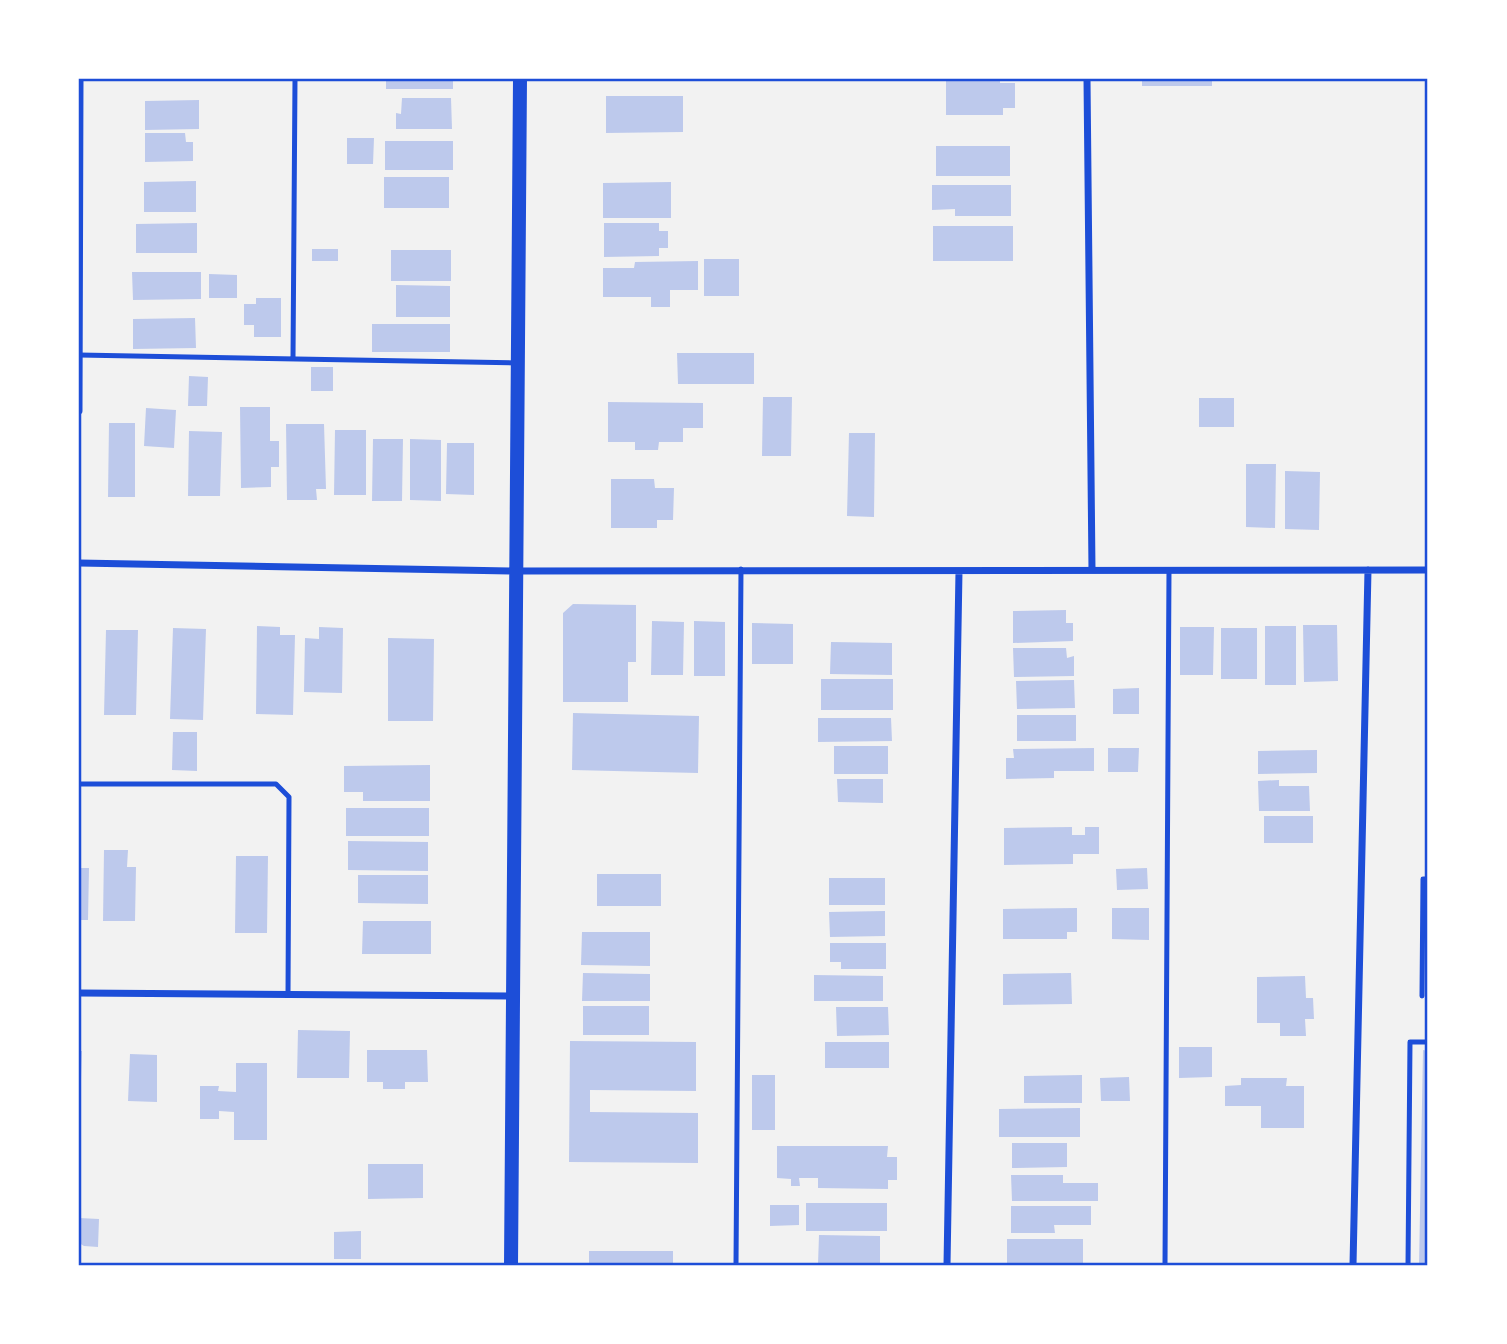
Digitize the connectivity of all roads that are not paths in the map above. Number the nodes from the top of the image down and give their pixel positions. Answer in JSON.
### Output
{"nodes":[{"id":1,"x":80,"y":79,"type":"edge"},
{"id":2,"x":295,"y":79,"type":"edge"},
{"id":3,"x":520,"y":79,"type":"edge"},
{"id":4,"x":1087,"y":79,"type":"edge"},
{"id":5,"x":79,"y":355,"type":"edge"},
{"id":6,"x":293,"y":359,"type":"junction"},
{"id":7,"x":517,"y":363,"type":"junction"},
{"id":8,"x":79,"y":411,"type":"edge"},
{"id":9,"x":79,"y":563,"type":"edge"},
{"id":10,"x":741,"y":569,"type":"junction"},
{"id":11,"x":1092,"y":570,"type":"junction"},
{"id":12,"x":1169,"y":570,"type":"junction"},
{"id":13,"x":1368,"y":570,"type":"junction"},
{"id":14,"x":1428,"y":570,"type":"edge"},
{"id":15,"x":515,"y":571,"type":"junction"},
{"id":16,"x":959,"y":571,"type":"junction"},
{"id":17,"x":79,"y":784,"type":"edge"},
{"id":18,"x":1428,"y":879,"type":"edge"},
{"id":19,"x":79,"y":993,"type":"edge"},
{"id":20,"x":288,"y":995,"type":"junction"},
{"id":21,"x":511,"y":996,"type":"junction"},
{"id":22,"x":1422,"y":996,"type":"dead end"},
{"id":23,"x":1428,"y":1042,"type":"edge"},
{"id":24,"x":511,"y":1265,"type":"edge"},
{"id":25,"x":736,"y":1265,"type":"edge"},
{"id":26,"x":947,"y":1265,"type":"edge"},
{"id":27,"x":1165,"y":1265,"type":"edge"},
{"id":28,"x":1353,"y":1265,"type":"edge"},
{"id":29,"x":1408,"y":1265,"type":"edge"}],
"edges":[{"from":1,"to":5,"type":"street"},
{"from":2,"to":6,"type":"lane"},
{"from":3,"to":7,"type":"main road"},
{"from":4,"to":11,"type":"street"},
{"from":5,"to":6,"type":"lane"},
{"from":5,"to":8,"type":"street"},
{"from":6,"to":7,"type":"lane"},
{"from":7,"to":15,"type":"main road"},
{"from":9,"to":15,"type":"street"},
{"from":10,"to":15,"type":"street"},
{"from":10,"to":16,"type":"street"},
{"from":10,"to":25,"type":"lane"},
{"from":11,"to":12,"type":"street"},
{"from":11,"to":16,"type":"street"},
{"from":12,"to":13,"type":"street"},
{"from":12,"to":27,"type":"lane"},
{"from":13,"to":14,"type":"street"},
{"from":13,"to":28,"type":"street"},
{"from":15,"to":21,"type":"main road"},
{"from":16,"to":26,"type":"street"},
{"from":17,"to":20,"type":"lane"},
{"from":18,"to":22,"type":"lane"},
{"from":19,"to":20,"type":"street"},
{"from":20,"to":21,"type":"street"},
{"from":21,"to":24,"type":"main road"},
{"from":23,"to":29,"type":"lane"}]}
